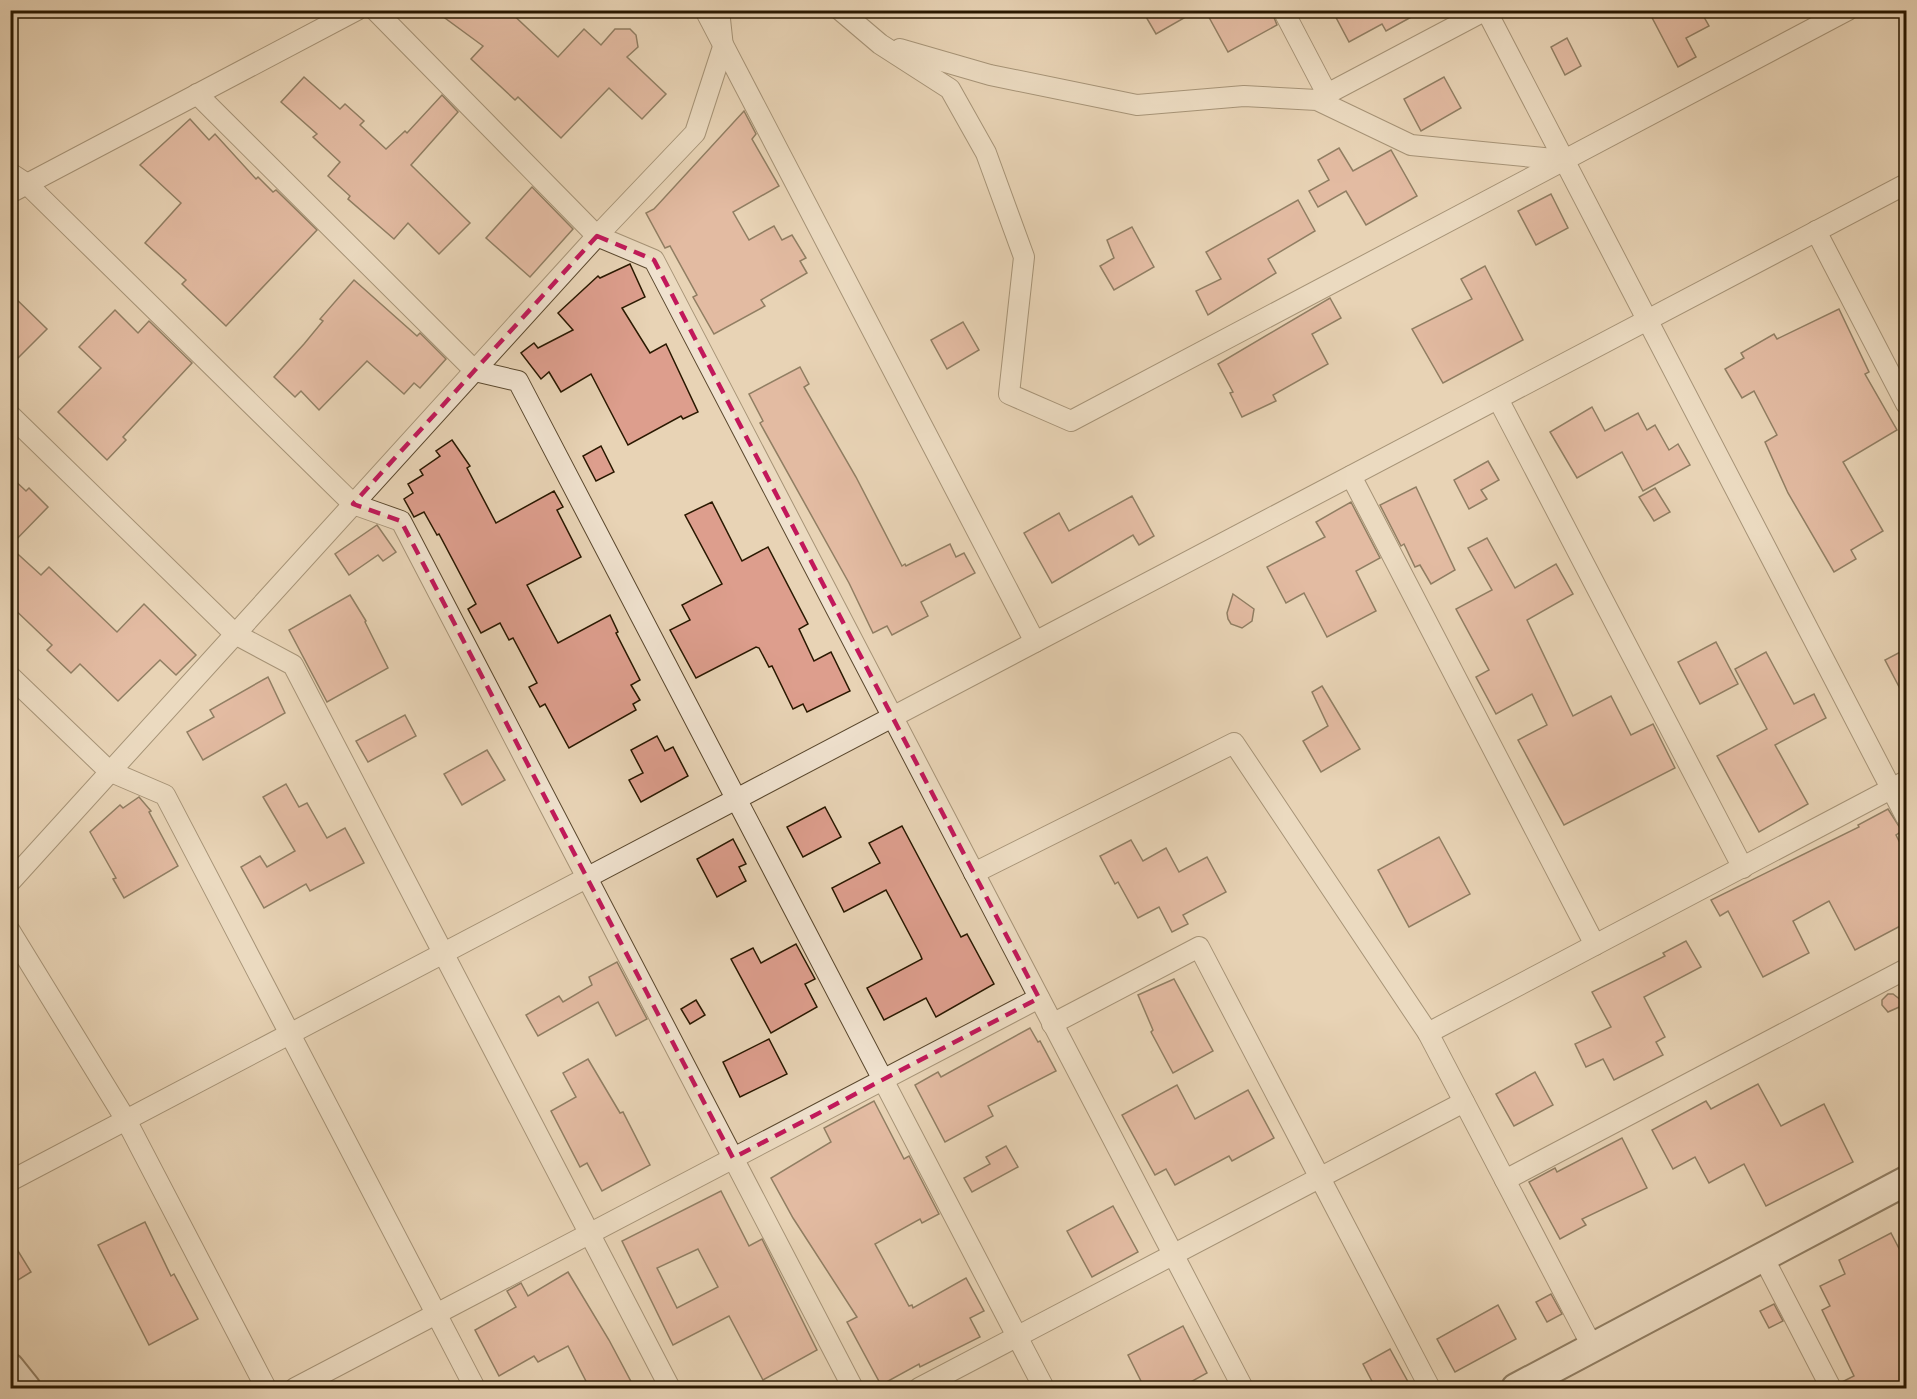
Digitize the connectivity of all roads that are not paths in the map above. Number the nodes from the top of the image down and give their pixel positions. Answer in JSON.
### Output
{"nodes":[{"id":1,"x":357,"y":10,"type":"edge"},
{"id":2,"x":375,"y":10,"type":"edge"},
{"id":3,"x":705,"y":10,"type":"edge"},
{"id":4,"x":719,"y":10,"type":"edge"},
{"id":5,"x":840,"y":10,"type":"edge"},
{"id":6,"x":1283,"y":10,"type":"edge"},
{"id":7,"x":1848,"y":10,"type":"edge"},
{"id":8,"x":1486,"y":11,"type":"edge"},
{"id":9,"x":880,"y":44,"type":"junction"},
{"id":10,"x":723,"y":47,"type":"junction"},
{"id":11,"x":197,"y":94,"type":"junction"},
{"id":12,"x":1564,"y":160,"type":"junction"},
{"id":13,"x":10,"y":173,"type":"edge"},
{"id":14,"x":1906,"y":184,"type":"edge"},
{"id":15,"x":19,"y":188,"type":"edge"},
{"id":16,"x":1816,"y":231,"type":"junction"},
{"id":17,"x":597,"y":236,"type":"junction"},
{"id":18,"x":1647,"y":320,"type":"junction"},
{"id":19,"x":475,"y":371,"type":"junction"},
{"id":20,"x":1498,"y":399,"type":"junction"},
{"id":21,"x":1906,"y":404,"type":"edge"},
{"id":22,"x":10,"y":415,"type":"edge"},
{"id":23,"x":1351,"y":476,"type":"junction"},
{"id":24,"x":353,"y":504,"type":"junction"},
{"id":25,"x":235,"y":634,"type":"junction"},
{"id":26,"x":1035,"y":642,"type":"junction"},
{"id":27,"x":10,"y":676,"type":"edge"},
{"id":28,"x":892,"y":717,"type":"junction"},
{"id":29,"x":109,"y":771,"type":"junction"},
{"id":30,"x":1899,"y":785,"type":"edge"},
{"id":31,"x":736,"y":799,"type":"junction"},
{"id":32,"x":1906,"y":817,"type":"edge"},
{"id":33,"x":1743,"y":868,"type":"junction"},
{"id":34,"x":974,"y":873,"type":"junction"},
{"id":35,"x":587,"y":878,"type":"junction"},
{"id":36,"x":10,"y":882,"type":"edge"},
{"id":37,"x":10,"y":931,"type":"edge"},
{"id":38,"x":1595,"y":945,"type":"junction"},
{"id":39,"x":443,"y":954,"type":"junction"},
{"id":40,"x":1906,"y":969,"type":"edge"},
{"id":41,"x":1039,"y":998,"type":"junction"},
{"id":42,"x":1052,"y":1024,"type":"junction"},
{"id":43,"x":1428,"y":1033,"type":"junction"},
{"id":44,"x":290,"y":1034,"type":"junction"},
{"id":45,"x":883,"y":1080,"type":"junction"},
{"id":46,"x":1464,"y":1102,"type":"junction"},
{"id":47,"x":126,"y":1120,"type":"junction"},
{"id":48,"x":733,"y":1158,"type":"junction"},
{"id":49,"x":1320,"y":1178,"type":"junction"},
{"id":50,"x":1505,"y":1180,"type":"junction"},
{"id":51,"x":10,"y":1181,"type":"edge"},
{"id":52,"x":1906,"y":1181,"type":"edge"},
{"id":53,"x":589,"y":1234,"type":"junction"},
{"id":54,"x":1173,"y":1255,"type":"junction"},
{"id":55,"x":1763,"y":1257,"type":"junction"},
{"id":56,"x":436,"y":1314,"type":"junction"},
{"id":57,"x":1017,"y":1337,"type":"junction"},
{"id":58,"x":1593,"y":1348,"type":"junction"},
{"id":59,"x":10,"y":1368,"type":"edge"},
{"id":60,"x":26,"y":1389,"type":"edge"},
{"id":61,"x":266,"y":1389,"type":"edge"},
{"id":62,"x":295,"y":1389,"type":"edge"},
{"id":63,"x":475,"y":1389,"type":"edge"},
{"id":64,"x":670,"y":1389,"type":"edge"},
{"id":65,"x":854,"y":1389,"type":"edge"},
{"id":66,"x":919,"y":1389,"type":"edge"},
{"id":67,"x":1044,"y":1389,"type":"edge"},
{"id":68,"x":1242,"y":1389,"type":"edge"},
{"id":69,"x":1430,"y":1389,"type":"edge"},
{"id":70,"x":1516,"y":1389,"type":"edge"},
{"id":71,"x":1831,"y":1389,"type":"edge"}],
"edges":[{"from":1,"to":11,"type":"street"},
{"from":2,"to":17,"type":"street"},
{"from":3,"to":10,"type":"street"},
{"from":4,"to":10,"type":"street"},
{"from":5,"to":9,"type":"street"},
{"from":6,"to":8,"type":"street"},
{"from":7,"to":12,"type":"street"},
{"from":8,"to":12,"type":"street"},
{"from":9,"to":12,"type":"street"},
{"from":9,"to":12,"type":"street"},
{"from":10,"to":17,"type":"street"},
{"from":10,"to":26,"type":"street"},
{"from":11,"to":15,"type":"street"},
{"from":11,"to":19,"type":"street"},
{"from":12,"to":18,"type":"street"},
{"from":13,"to":15,"type":"street"},
{"from":14,"to":16,"type":"street"},
{"from":15,"to":24,"type":"street"},
{"from":16,"to":18,"type":"street"},
{"from":16,"to":21,"type":"street"},
{"from":17,"to":19,"type":"street"},
{"from":17,"to":28,"type":"street"},
{"from":18,"to":20,"type":"street"},
{"from":18,"to":30,"type":"street"},
{"from":19,"to":24,"type":"street"},
{"from":19,"to":31,"type":"street"},
{"from":20,"to":23,"type":"street"},
{"from":20,"to":33,"type":"street"},
{"from":22,"to":25,"type":"street"},
{"from":23,"to":26,"type":"street"},
{"from":23,"to":38,"type":"street"},
{"from":24,"to":25,"type":"street"},
{"from":24,"to":35,"type":"street"},
{"from":25,"to":29,"type":"street"},
{"from":25,"to":39,"type":"street"},
{"from":26,"to":28,"type":"street"},
{"from":27,"to":29,"type":"street"},
{"from":28,"to":31,"type":"street"},
{"from":28,"to":34,"type":"street"},
{"from":29,"to":36,"type":"street"},
{"from":29,"to":44,"type":"street"},
{"from":30,"to":32,"type":"street"},
{"from":30,"to":33,"type":"street"},
{"from":31,"to":35,"type":"street"},
{"from":31,"to":45,"type":"street"},
{"from":33,"to":38,"type":"street"},
{"from":34,"to":41,"type":"street"},
{"from":34,"to":43,"type":"street"},
{"from":35,"to":39,"type":"street"},
{"from":35,"to":48,"type":"street"},
{"from":37,"to":47,"type":"street"},
{"from":38,"to":43,"type":"street"},
{"from":39,"to":44,"type":"street"},
{"from":39,"to":53,"type":"street"},
{"from":40,"to":50,"type":"street"},
{"from":41,"to":42,"type":"street"},
{"from":41,"to":45,"type":"street"},
{"from":42,"to":49,"type":"street"},
{"from":42,"to":54,"type":"street"},
{"from":43,"to":46,"type":"street"},
{"from":44,"to":47,"type":"street"},
{"from":44,"to":56,"type":"street"},
{"from":45,"to":48,"type":"street"},
{"from":45,"to":57,"type":"street"},
{"from":46,"to":49,"type":"street"},
{"from":46,"to":50,"type":"street"},
{"from":47,"to":51,"type":"street"},
{"from":47,"to":61,"type":"street"},
{"from":48,"to":53,"type":"street"},
{"from":48,"to":65,"type":"street"},
{"from":49,"to":54,"type":"street"},
{"from":49,"to":69,"type":"street"},
{"from":50,"to":58,"type":"street"},
{"from":52,"to":55,"type":"main road"},
{"from":53,"to":56,"type":"street"},
{"from":53,"to":64,"type":"street"},
{"from":54,"to":57,"type":"street"},
{"from":54,"to":68,"type":"street"},
{"from":55,"to":58,"type":"main road"},
{"from":55,"to":71,"type":"street"},
{"from":56,"to":62,"type":"street"},
{"from":56,"to":63,"type":"street"},
{"from":57,"to":66,"type":"street"},
{"from":57,"to":67,"type":"street"},
{"from":58,"to":70,"type":"main road"},
{"from":59,"to":60,"type":"main road"}]}
